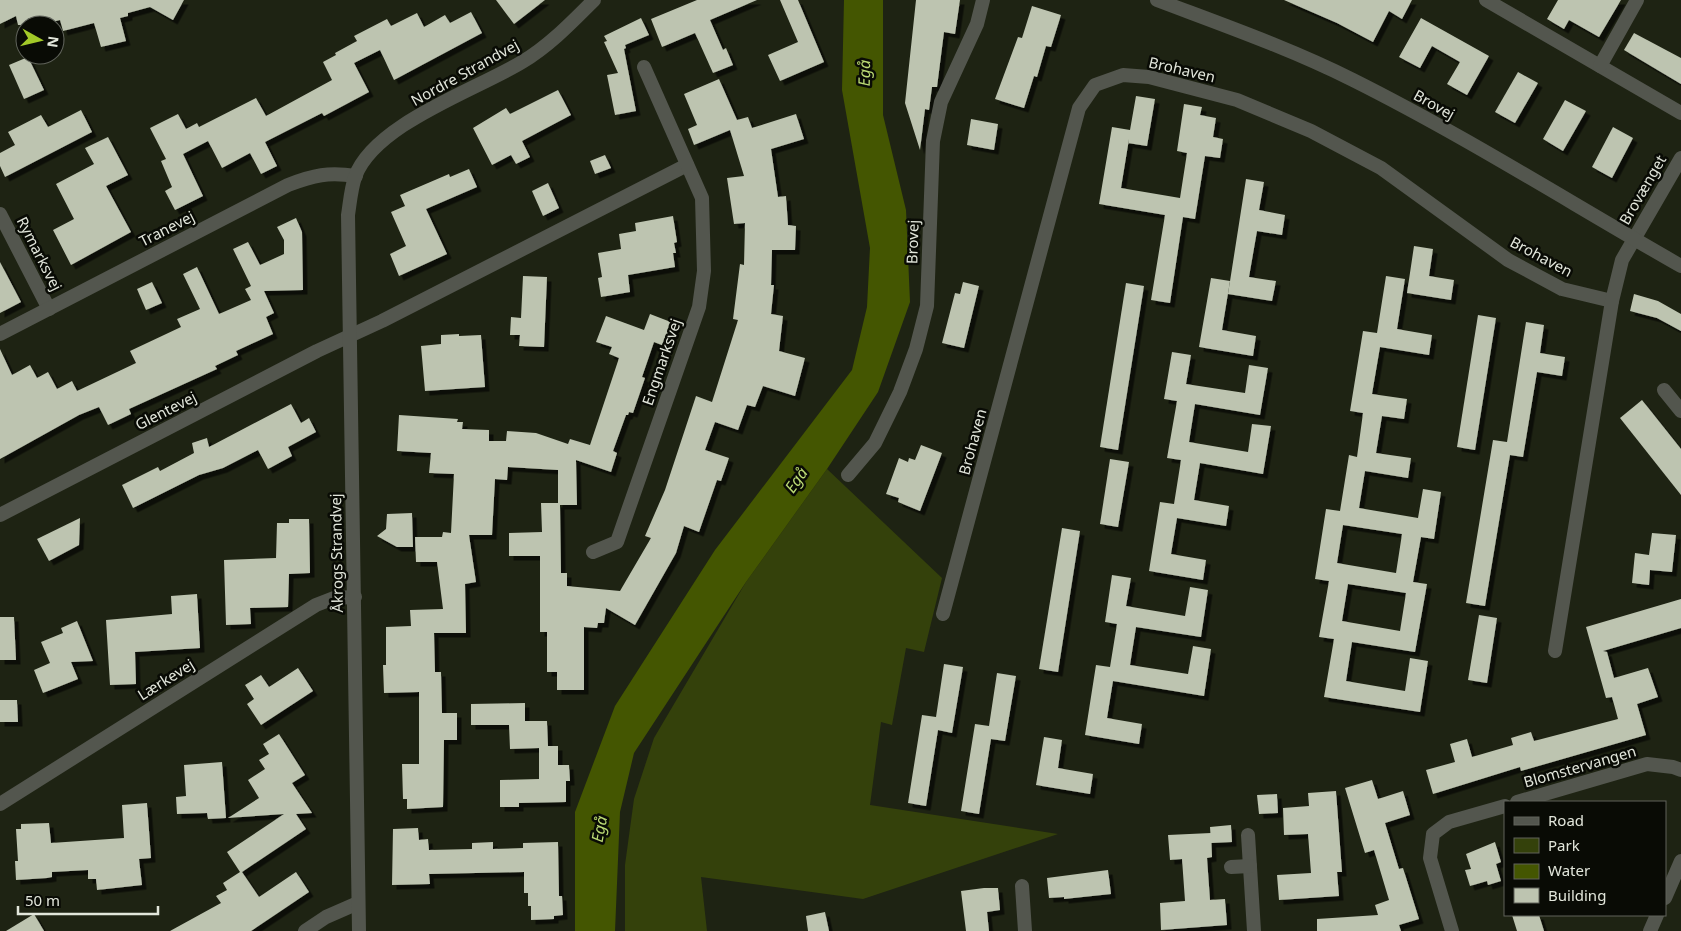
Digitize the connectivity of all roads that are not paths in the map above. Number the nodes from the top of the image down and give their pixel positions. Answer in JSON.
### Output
{"nodes":[{"id":1,"x":594,"y":0,"type":"edge"},
{"id":2,"x":983,"y":0,"type":"edge"},
{"id":3,"x":1486,"y":0,"type":"edge"},
{"id":4,"x":1637,"y":0,"type":"edge"},
{"id":5,"x":1166,"y":2,"type":"edge"},
{"id":6,"x":1600,"y":66,"type":"junction"},
{"id":7,"x":644,"y":68,"type":"dead end"},
{"id":8,"x":1681,"y":113,"type":"edge"},
{"id":9,"x":1681,"y":158,"type":"edge"},
{"id":10,"x":687,"y":165,"type":"junction"},
{"id":11,"x":356,"y":176,"type":"junction"},
{"id":12,"x":0,"y":214,"type":"edge"},
{"id":13,"x":1634,"y":239,"type":"junction"},
{"id":14,"x":1681,"y":266,"type":"edge"},
{"id":15,"x":1612,"y":301,"type":"junction"},
{"id":16,"x":49,"y":309,"type":"junction"},
{"id":17,"x":0,"y":334,"type":"edge"},
{"id":18,"x":349,"y":338,"type":"junction"},
{"id":19,"x":1664,"y":390,"type":"dead end"},
{"id":20,"x":1681,"y":411,"type":"edge"},
{"id":21,"x":848,"y":475,"type":"dead end"},
{"id":22,"x":0,"y":515,"type":"edge"},
{"id":23,"x":593,"y":552,"type":"dead end"},
{"id":24,"x":355,"y":597,"type":"junction"},
{"id":25,"x":943,"y":614,"type":"dead end"},
{"id":26,"x":1555,"y":651,"type":"dead end"},
{"id":27,"x":1681,"y":770,"type":"edge"},
{"id":28,"x":1520,"y":801,"type":"edge"},
{"id":29,"x":0,"y":804,"type":"edge"},
{"id":30,"x":1504,"y":806,"type":"edge"},
{"id":31,"x":1248,"y":835,"type":"dead end"},
{"id":32,"x":1681,"y":861,"type":"edge"},
{"id":33,"x":1250,"y":866,"type":"junction"},
{"id":34,"x":1231,"y":867,"type":"dead end"},
{"id":35,"x":1022,"y":886,"type":"dead end"},
{"id":36,"x":1666,"y":896,"type":"edge"},
{"id":37,"x":358,"y":903,"type":"junction"},
{"id":38,"x":1657,"y":916,"type":"edge"},
{"id":39,"x":305,"y":931,"type":"edge"},
{"id":40,"x":359,"y":931,"type":"edge"},
{"id":41,"x":1025,"y":931,"type":"edge"},
{"id":42,"x":1254,"y":931,"type":"edge"},
{"id":43,"x":1452,"y":931,"type":"edge"},
{"id":44,"x":1650,"y":931,"type":"edge"}],
"edges":[{"from":1,"to":11,"type":"street","name":"Nordre Strandvej"},
{"from":2,"to":21,"type":"street","name":"Brovej"},
{"from":3,"to":6,"type":"street"},
{"from":4,"to":6,"type":"street"},
{"from":5,"to":13,"type":"street","name":"Brovej"},
{"from":6,"to":8,"type":"street"},
{"from":7,"to":10,"type":"street","name":"Engmarksvej"},
{"from":9,"to":13,"type":"street","name":"Brovænget"},
{"from":10,"to":18,"type":"street"},
{"from":10,"to":23,"type":"street","name":"Engmarksvej"},
{"from":11,"to":16,"type":"street","name":"Tranevej"},
{"from":11,"to":18,"type":"street","name":"Åkrogs Strandvej"},
{"from":12,"to":16,"type":"street","name":"Rymarksvej"},
{"from":13,"to":14,"type":"street","name":"Brovej"},
{"from":13,"to":15,"type":"street"},
{"from":15,"to":25,"type":"street","name":"Brohaven"},
{"from":15,"to":26,"type":"street"},
{"from":16,"to":17,"type":"street","name":"Tranevej"},
{"from":18,"to":22,"type":"street","name":"Glentevej"},
{"from":18,"to":24,"type":"street","name":"Åkrogs Strandvej"},
{"from":19,"to":20,"type":"street"},
{"from":24,"to":29,"type":"street","name":"Lærkevej"},
{"from":24,"to":37,"type":"street","name":"Åkrogs Strandvej"},
{"from":27,"to":28,"type":"street","name":"Blomstervangen"},
{"from":30,"to":43,"type":"street"},
{"from":31,"to":33,"type":"street"},
{"from":32,"to":36,"type":"street"},
{"from":33,"to":34,"type":"street"},
{"from":33,"to":42,"type":"street"},
{"from":35,"to":41,"type":"street"},
{"from":37,"to":39,"type":"street"},
{"from":37,"to":40,"type":"street","name":"Åkrogs Strandvej"},
{"from":38,"to":44,"type":"street"}]}
